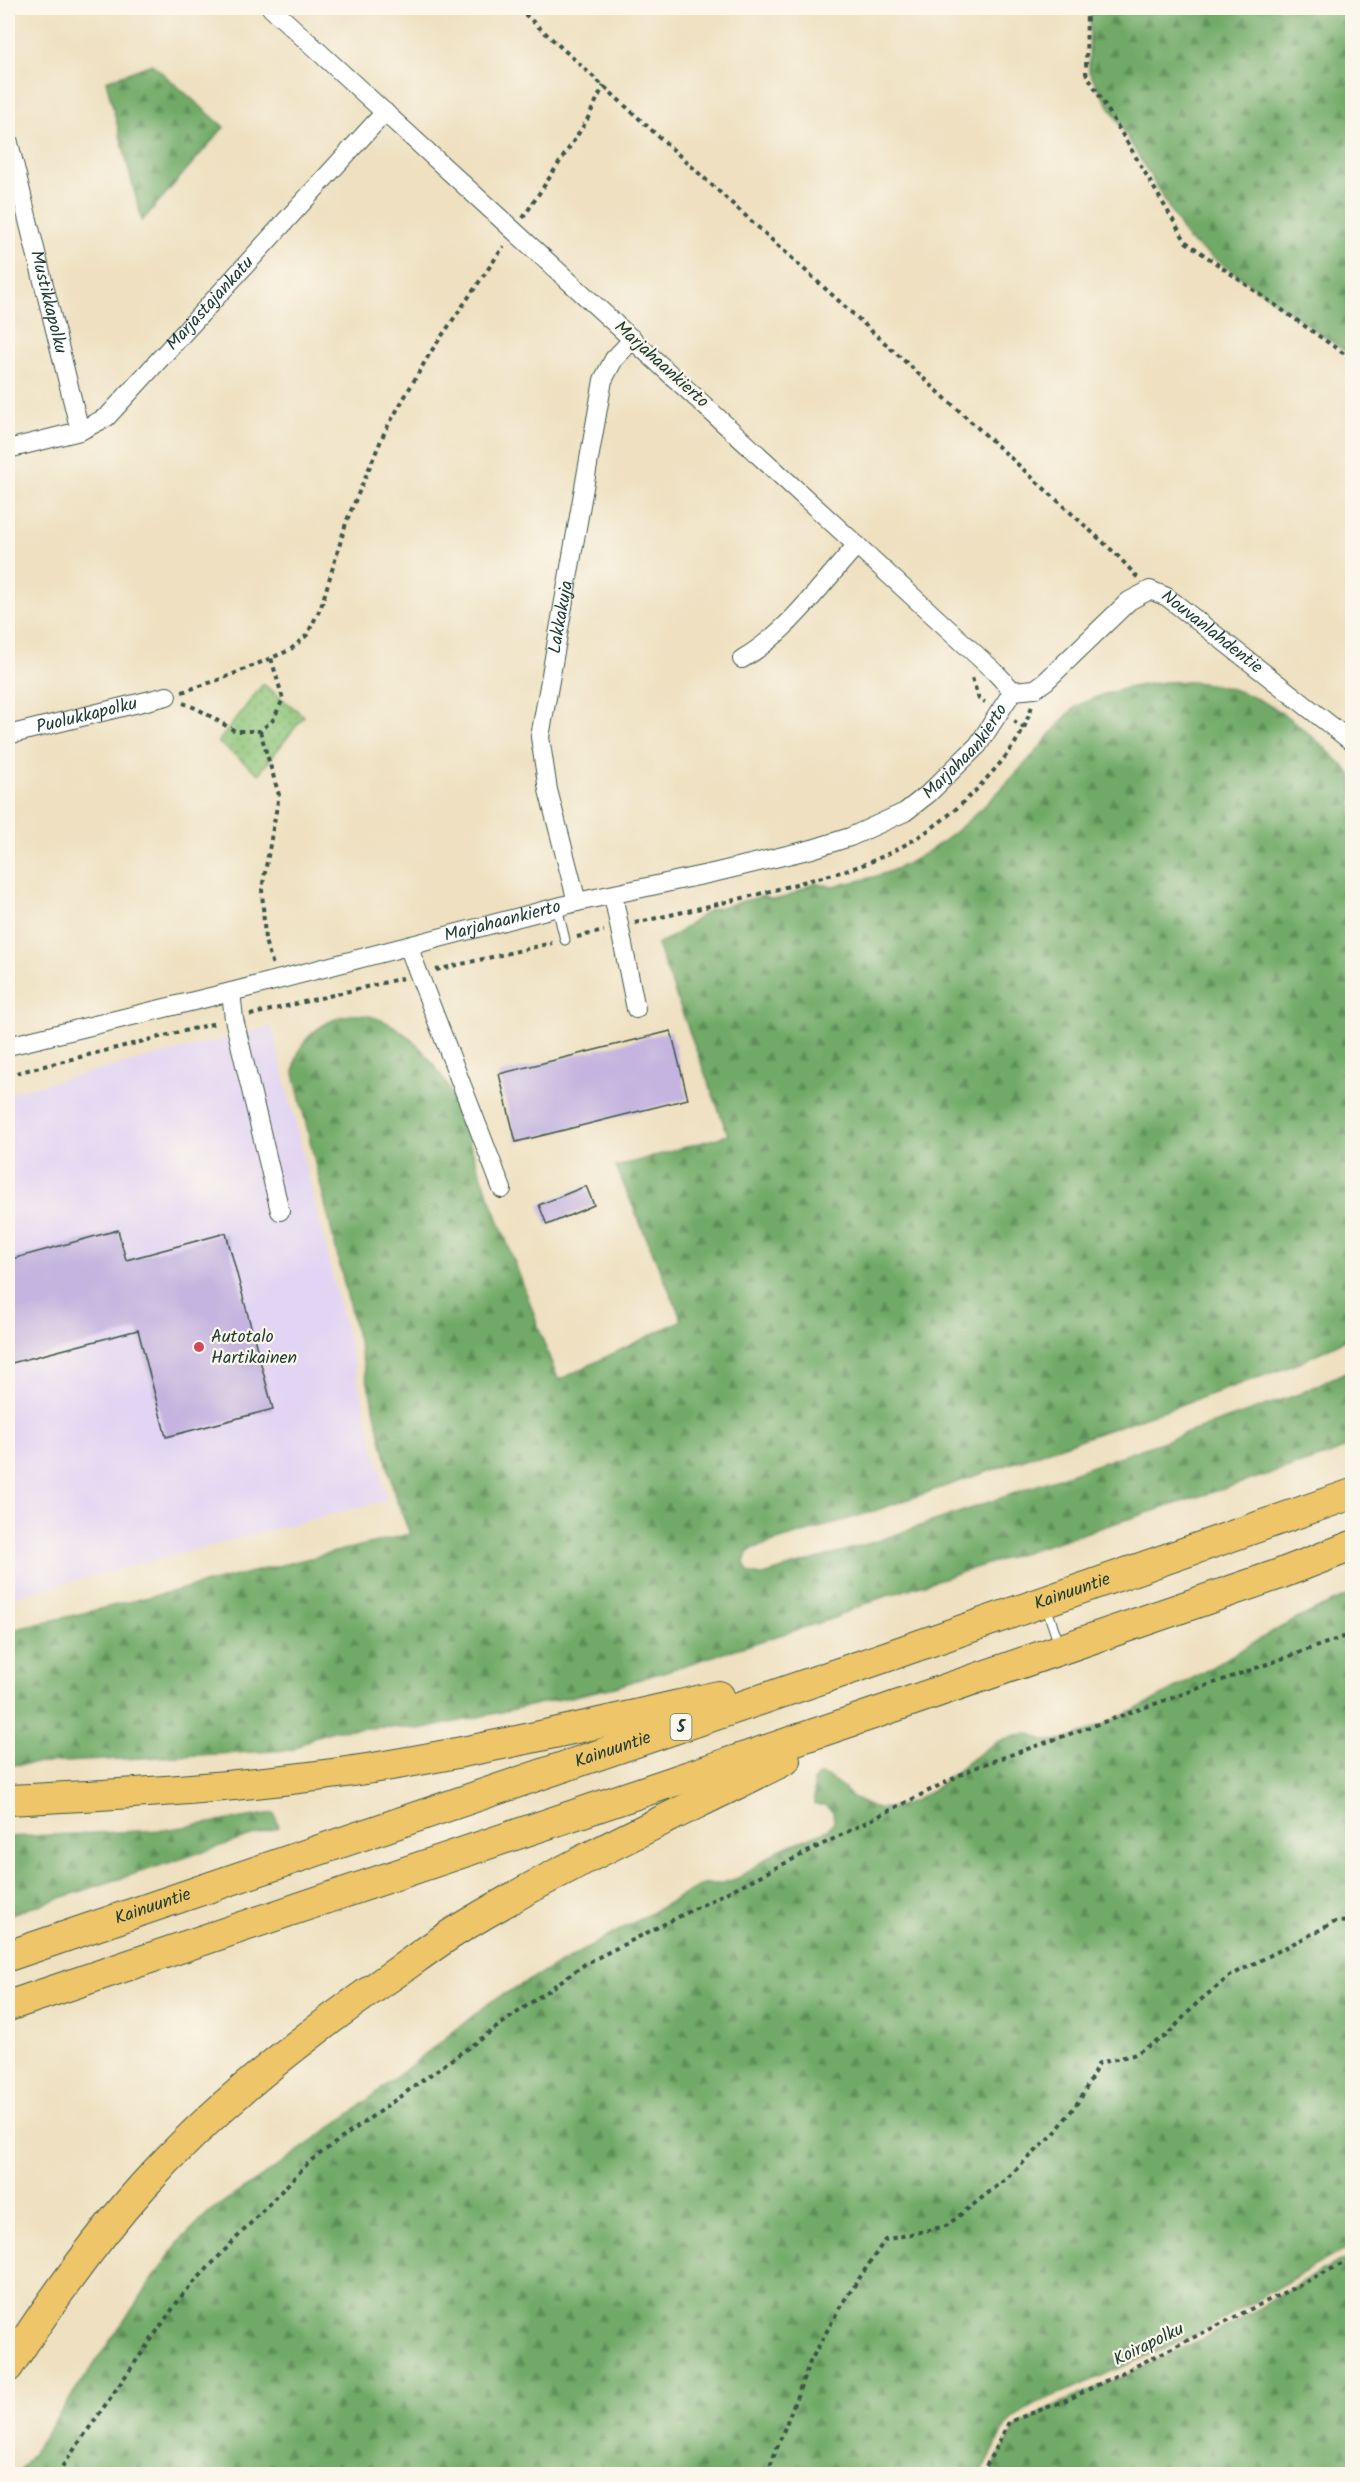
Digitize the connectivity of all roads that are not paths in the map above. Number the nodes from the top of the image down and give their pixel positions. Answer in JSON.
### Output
{"nodes":[{"id":1,"x":263,"y":11,"type":"edge"},
{"id":2,"x":385,"y":112,"type":"junction"},
{"id":3,"x":8,"y":139,"type":"edge"},
{"id":4,"x":633,"y":339,"type":"junction"},
{"id":5,"x":80,"y":431,"type":"junction"},
{"id":6,"x":8,"y":449,"type":"edge"},
{"id":7,"x":857,"y":544,"type":"junction"},
{"id":8,"x":742,"y":659,"type":"dead end"},
{"id":9,"x":1013,"y":691,"type":"junction"},
{"id":10,"x":167,"y":696,"type":"road end"},
{"id":11,"x":8,"y":735,"type":"edge"},
{"id":12,"x":1353,"y":742,"type":"edge"},
{"id":13,"x":613,"y":895,"type":"junction"},
{"id":14,"x":578,"y":902,"type":"junction"},
{"id":15,"x":557,"y":907,"type":"junction"},
{"id":16,"x":565,"y":940,"type":"road end"},
{"id":17,"x":408,"y":946,"type":"junction"},
{"id":18,"x":231,"y":992,"type":"junction"},
{"id":19,"x":636,"y":1010,"type":"dead end"},
{"id":20,"x":8,"y":1046,"type":"edge"},
{"id":21,"x":502,"y":1189,"type":"dead end"},
{"id":22,"x":280,"y":1211,"type":"dead end"},
{"id":23,"x":1353,"y":1494,"type":"edge"},
{"id":24,"x":1353,"y":1546,"type":"edge"},
{"id":25,"x":1044,"y":1602,"type":"junction"},
{"id":26,"x":1060,"y":1650,"type":"junction"},
{"id":27,"x":874,"y":1661,"type":"junction"},
{"id":28,"x":876,"y":1713,"type":"junction"},
{"id":29,"x":8,"y":1800,"type":"edge"},
{"id":30,"x":8,"y":1956,"type":"edge"},
{"id":31,"x":8,"y":2006,"type":"edge"},
{"id":32,"x":8,"y":2367,"type":"edge"}],
"edges":[{"from":1,"to":2,"type":"street","name":"Marjahaankierto"},
{"from":2,"to":4,"type":"street","name":"Marjahaankierto"},
{"from":2,"to":5,"type":"street","name":"Marjastajankatu"},
{"from":3,"to":5,"type":"street","name":"Mustikkapolku"},
{"from":4,"to":7,"type":"street","name":"Marjahaankierto"},
{"from":4,"to":14,"type":"street","name":"Lakkakuja"},
{"from":5,"to":6,"type":"street","name":"Marjastajankatu"},
{"from":7,"to":8,"type":"street"},
{"from":7,"to":9,"type":"street","name":"Marjahaankierto"},
{"from":9,"to":12,"type":"street","name":"Nouvanlahdentie"},
{"from":9,"to":13,"type":"street","name":"Marjahaankierto"},
{"from":10,"to":11,"type":"street","name":"Puolukkapolku"},
{"from":13,"to":14,"type":"street","name":"Marjahaankierto"},
{"from":13,"to":19,"type":"street"},
{"from":14,"to":15,"type":"street","name":"Marjahaankierto"},
{"from":15,"to":16,"type":"lane"},
{"from":15,"to":17,"type":"street","name":"Marjahaankierto"},
{"from":17,"to":18,"type":"street","name":"Marjahaankierto"},
{"from":17,"to":21,"type":"street"},
{"from":18,"to":20,"type":"street","name":"Marjahaankierto"},
{"from":18,"to":22,"type":"street"},
{"from":23,"to":25,"type":"highway","name":"Kainuuntie","number":"5"},
{"from":24,"to":26,"type":"highway"},
{"from":25,"to":26,"type":"lane"},
{"from":25,"to":27,"type":"highway","name":"Kainuuntie","number":"5"},
{"from":26,"to":28,"type":"highway"},
{"from":27,"to":29,"type":"highway"},
{"from":27,"to":30,"type":"highway","name":"Kainuuntie","number":"5"},
{"from":28,"to":31,"type":"highway"},
{"from":28,"to":32,"type":"highway"}]}
